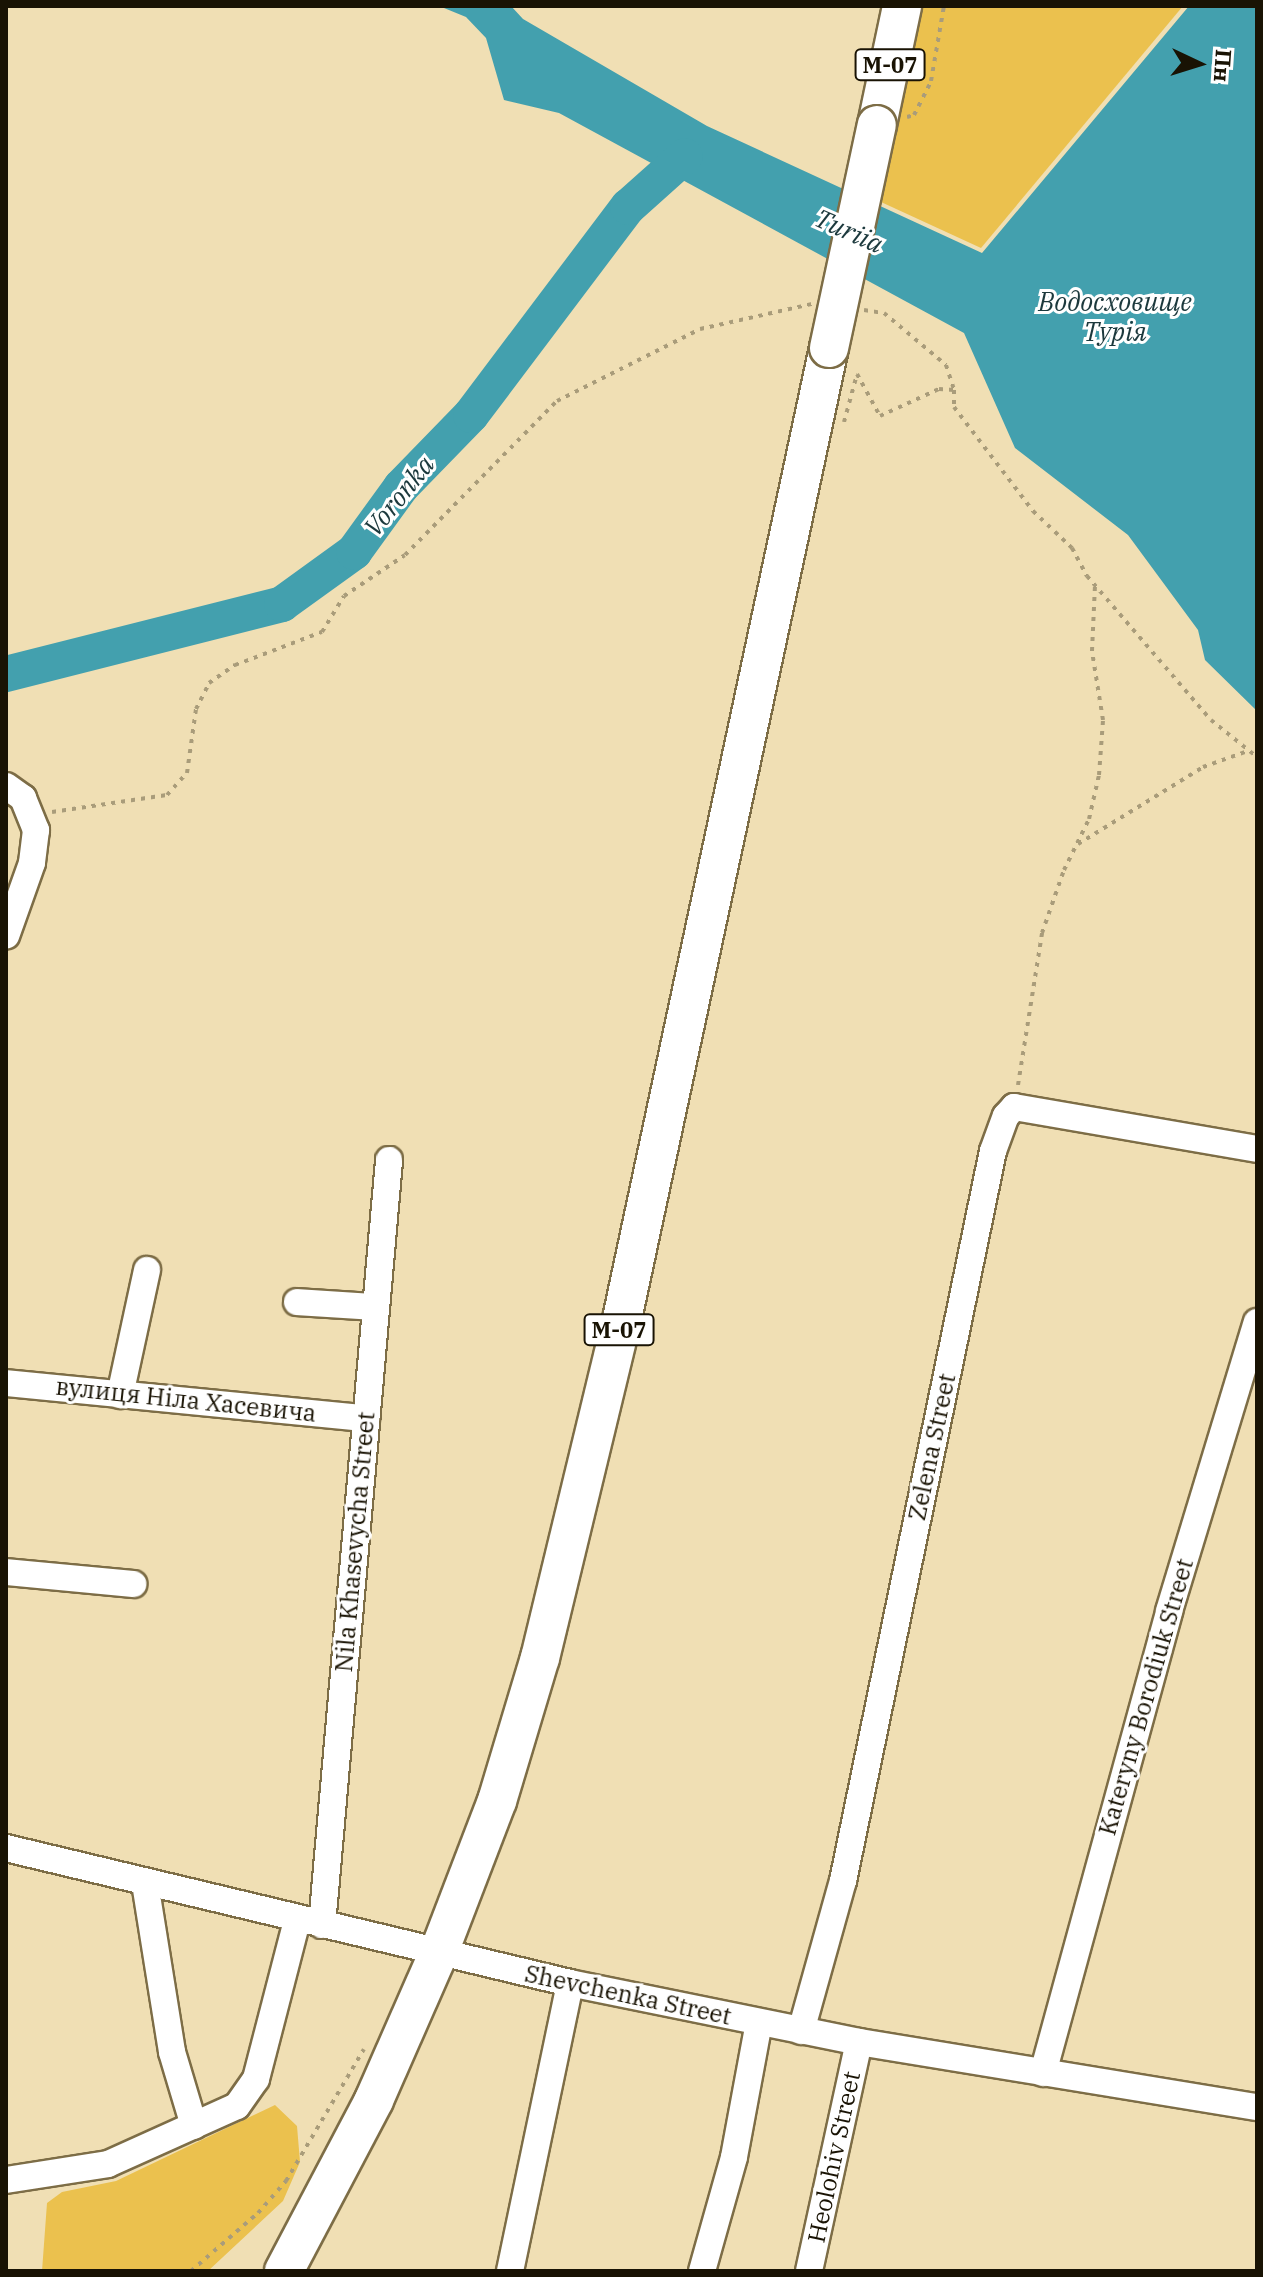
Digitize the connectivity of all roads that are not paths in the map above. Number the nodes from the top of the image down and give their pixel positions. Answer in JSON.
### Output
{"nodes":[{"id":1,"x":902,"y":6,"type":"edge"},
{"id":2,"x":6,"y":786,"type":"edge"},
{"id":3,"x":6,"y":936,"type":"edge"},
{"id":4,"x":1257,"y":1149,"type":"edge"},
{"id":5,"x":389,"y":1160,"type":"dead end"},
{"id":6,"x":147,"y":1270,"type":"dead end"},
{"id":7,"x":297,"y":1302,"type":"dead end"},
{"id":8,"x":375,"y":1307,"type":"junction"},
{"id":9,"x":1257,"y":1322,"type":"edge"},
{"id":10,"x":6,"y":1383,"type":"edge"},
{"id":11,"x":120,"y":1395,"type":"junction"},
{"id":12,"x":366,"y":1418,"type":"junction"},
{"id":13,"x":6,"y":1572,"type":"edge"},
{"id":14,"x":133,"y":1584,"type":"dead end"},
{"id":15,"x":6,"y":1848,"type":"edge"},
{"id":16,"x":145,"y":1883,"type":"junction"},
{"id":17,"x":310,"y":1923,"type":"junction"},
{"id":18,"x":439,"y":1952,"type":"junction"},
{"id":19,"x":570,"y":1983,"type":"junction"},
{"id":20,"x":759,"y":2022,"type":"junction"},
{"id":21,"x":801,"y":2031,"type":"junction"},
{"id":22,"x":859,"y":2042,"type":"junction"},
{"id":23,"x":1043,"y":2073,"type":"junction"},
{"id":24,"x":1257,"y":2107,"type":"edge"},
{"id":25,"x":194,"y":2126,"type":"junction"},
{"id":26,"x":6,"y":2180,"type":"edge"},
{"id":27,"x":284,"y":2271,"type":"edge"},
{"id":28,"x":510,"y":2271,"type":"edge"},
{"id":29,"x":702,"y":2271,"type":"edge"},
{"id":30,"x":809,"y":2271,"type":"edge"}],
"edges":[{"from":1,"to":18,"type":"highway","number":"М-07","bridge":true},
{"from":2,"to":3,"type":"street"},
{"from":4,"to":21,"type":"street","name":"Zelena Street"},
{"from":5,"to":8,"type":"street","name":"Nila Khasevycha Street"},
{"from":6,"to":11,"type":"street"},
{"from":7,"to":8,"type":"street"},
{"from":8,"to":12,"type":"street","name":"Nila Khasevycha Street"},
{"from":9,"to":23,"type":"street","name":"Kateryny Borodiuk Street"},
{"from":10,"to":11,"type":"street","name":"вулиця Ніла Хасевича"},
{"from":11,"to":12,"type":"street","name":"вулиця Ніла Хасевича"},
{"from":12,"to":17,"type":"street","name":"Nila Khasevycha Street"},
{"from":13,"to":14,"type":"street"},
{"from":15,"to":16,"type":"street","name":"Shevchenka Street"},
{"from":16,"to":17,"type":"street","name":"Shevchenka Street"},
{"from":16,"to":25,"type":"street"},
{"from":17,"to":18,"type":"street","name":"Shevchenka Street"},
{"from":17,"to":25,"type":"street","name":"Nila Khasevycha Street"},
{"from":18,"to":19,"type":"street","name":"Shevchenka Street"},
{"from":18,"to":27,"type":"highway","number":"М-07"},
{"from":19,"to":20,"type":"street","name":"Shevchenka Street"},
{"from":19,"to":28,"type":"street"},
{"from":20,"to":21,"type":"street","name":"Shevchenka Street"},
{"from":20,"to":29,"type":"street"},
{"from":21,"to":22,"type":"street","name":"Shevchenka Street"},
{"from":22,"to":23,"type":"street","name":"Shevchenka Street"},
{"from":22,"to":30,"type":"street","name":"Heolohiv Street"},
{"from":23,"to":24,"type":"street","name":"Shevchenka Street"},
{"from":25,"to":26,"type":"street","name":"Nila Khasevycha Street"}]}
